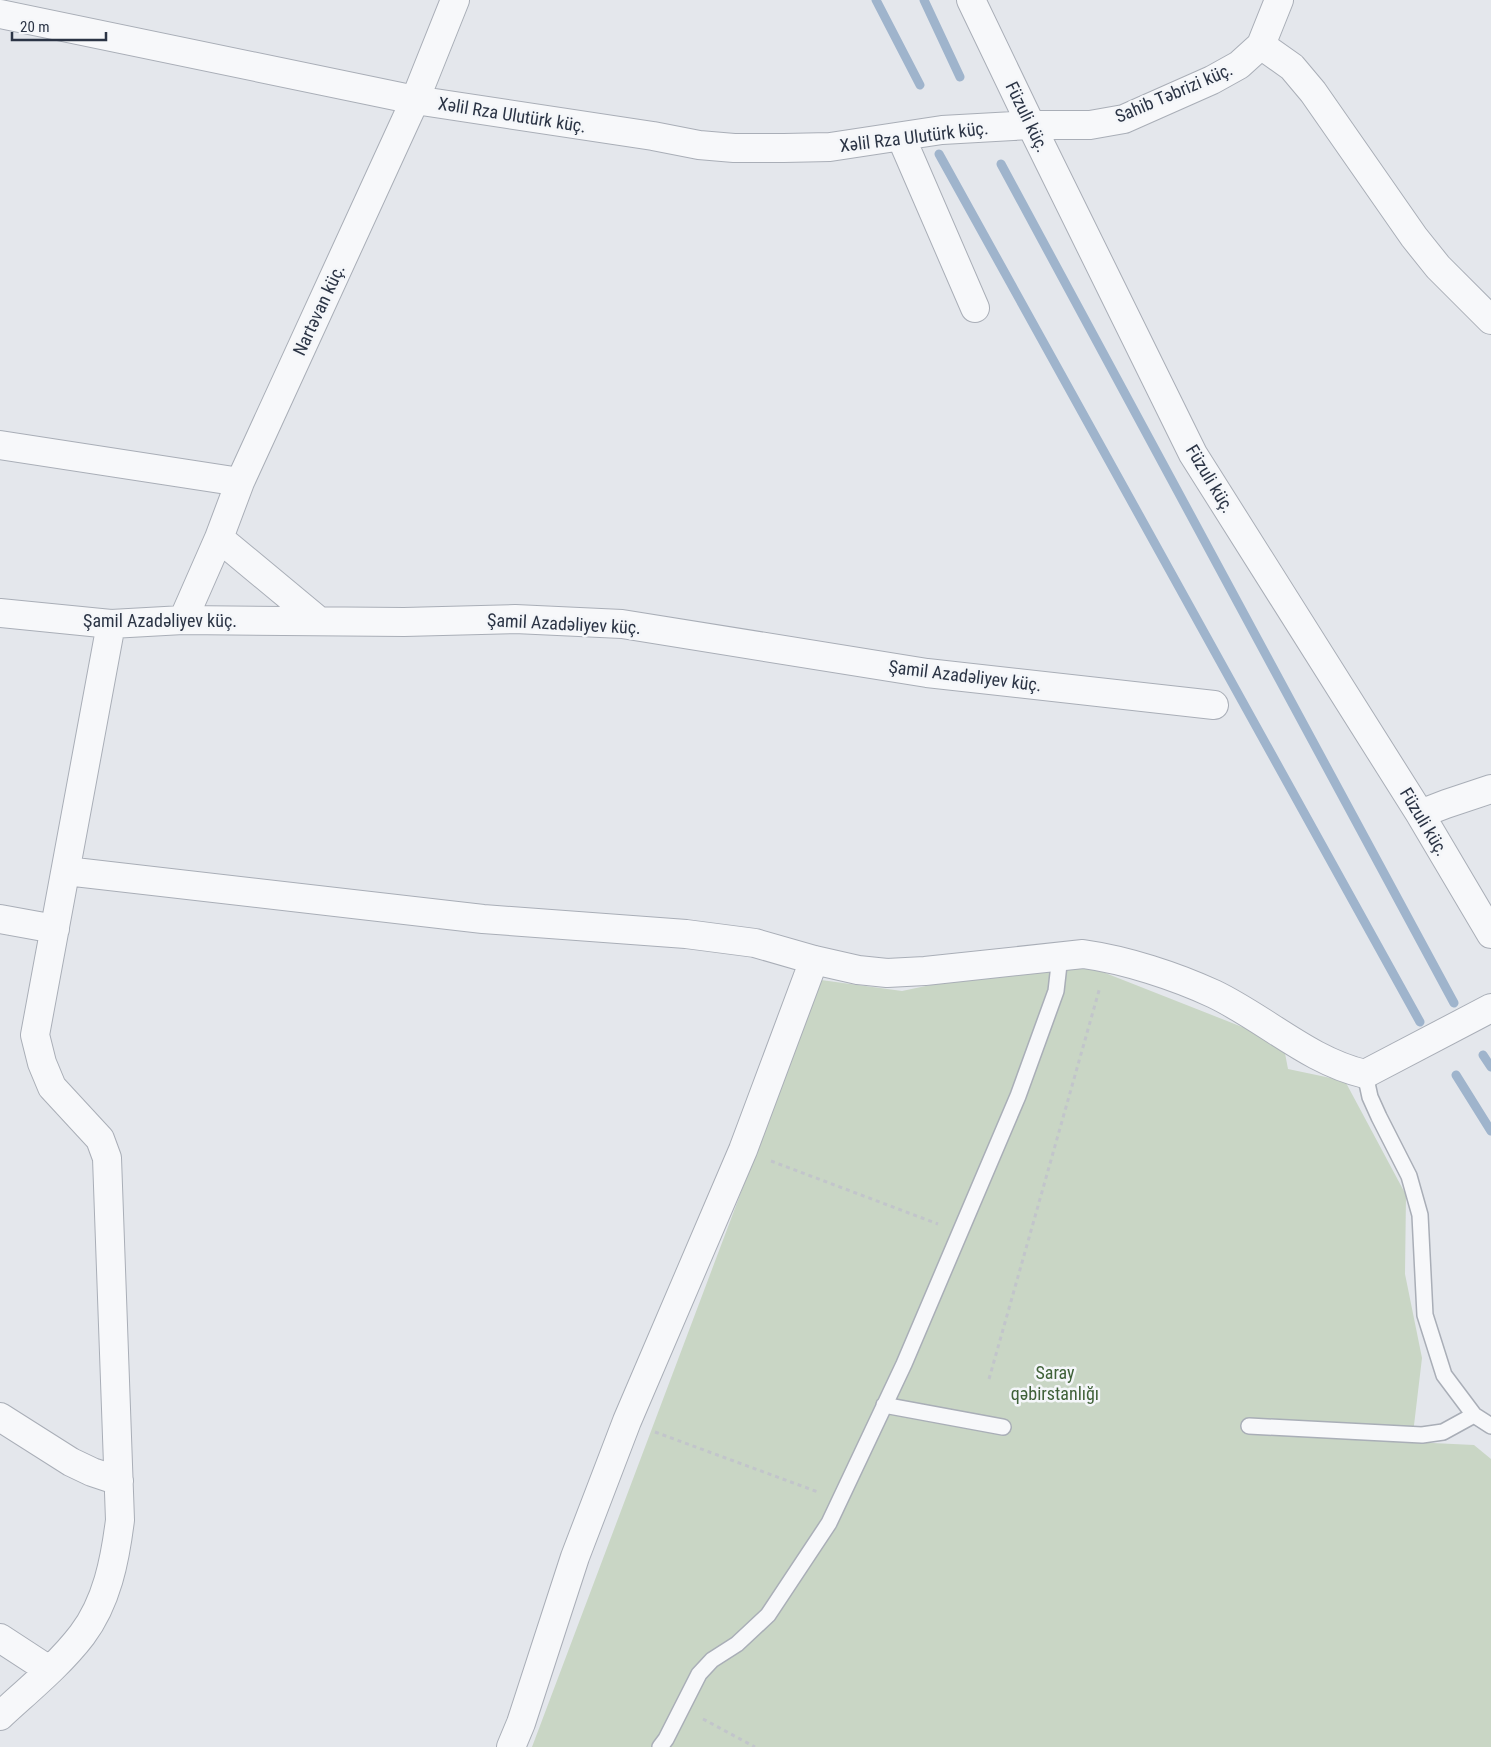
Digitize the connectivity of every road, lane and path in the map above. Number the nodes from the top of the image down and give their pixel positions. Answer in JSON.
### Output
{"nodes":[{"id":1,"x":455,"y":0,"type":"edge"},
{"id":2,"x":972,"y":0,"type":"edge"},
{"id":3,"x":1279,"y":0,"type":"edge"},
{"id":4,"x":0,"y":14,"type":"edge"},
{"id":5,"x":1261,"y":44,"type":"junction"},
{"id":6,"x":415,"y":100,"type":"junction"},
{"id":7,"x":1030,"y":125,"type":"junction"},
{"id":8,"x":901,"y":137,"type":"junction"},
{"id":9,"x":975,"y":308,"type":"dead end"},
{"id":10,"x":1491,"y":320,"type":"edge"},
{"id":11,"x":0,"y":445,"type":"edge"},
{"id":12,"x":240,"y":482,"type":"junction"},
{"id":13,"x":220,"y":538,"type":"junction"},
{"id":14,"x":0,"y":613,"type":"edge"},
{"id":15,"x":183,"y":620,"type":"junction"},
{"id":16,"x":319,"y":621,"type":"junction"},
{"id":17,"x":112,"y":624,"type":"junction"},
{"id":18,"x":1214,"y":705,"type":"dead end"},
{"id":19,"x":1491,"y":789,"type":"edge"},
{"id":20,"x":1420,"y":814,"type":"junction"},
{"id":21,"x":66,"y":871,"type":"junction"},
{"id":22,"x":0,"y":920,"type":"edge"},
{"id":23,"x":55,"y":928,"type":"junction"},
{"id":24,"x":1491,"y":934,"type":"edge"},
{"id":25,"x":1060,"y":956,"type":"junction"},
{"id":26,"x":1108,"y":957,"type":"junction"},
{"id":27,"x":814,"y":960,"type":"junction"},
{"id":28,"x":1491,"y":1008,"type":"edge"},
{"id":29,"x":1365,"y":1074,"type":"junction"},
{"id":30,"x":743,"y":1150,"type":"junction"},
{"id":31,"x":960,"y":1232,"type":"junction"},
{"id":32,"x":988,"y":1380,"type":"dead end"},
{"id":33,"x":884,"y":1405,"type":"junction"},
{"id":34,"x":1474,"y":1414,"type":"junction"},
{"id":35,"x":0,"y":1417,"type":"edge"},
{"id":36,"x":627,"y":1421,"type":"junction"},
{"id":37,"x":1249,"y":1426,"type":"dead end"},
{"id":38,"x":1491,"y":1426,"type":"edge"},
{"id":39,"x":1003,"y":1427,"type":"dead end"},
{"id":40,"x":119,"y":1481,"type":"junction"},
{"id":41,"x":840,"y":1500,"type":"junction"},
{"id":42,"x":0,"y":1638,"type":"edge"},
{"id":43,"x":49,"y":1670,"type":"junction"},
{"id":44,"x":683,"y":1708,"type":"junction"},
{"id":45,"x":0,"y":1716,"type":"edge"},
{"id":46,"x":511,"y":1747,"type":"edge"},
{"id":47,"x":660,"y":1747,"type":"edge"},
{"id":48,"x":755,"y":1747,"type":"edge"}],
"edges":[{"from":1,"to":6,"type":"street","name":"Nartəvan küç."},
{"from":2,"to":7,"type":"street","name":"Füzuli küç."},
{"from":3,"to":5,"type":"street","name":"Sahib Təbrizi küç."},
{"from":4,"to":6,"type":"street","name":"Xəlil Rza Ulutürk küç."},
{"from":5,"to":7,"type":"street","name":"Sahib Təbrizi küç."},
{"from":5,"to":10,"type":"street"},
{"from":6,"to":8,"type":"street","name":"Xəlil Rza Ulutürk küç."},
{"from":6,"to":12,"type":"street","name":"Nartəvan küç."},
{"from":7,"to":8,"type":"street","name":"Xəlil Rza Ulutürk küç."},
{"from":7,"to":20,"type":"street","name":"Füzuli küç."},
{"from":8,"to":9,"type":"street"},
{"from":11,"to":12,"type":"street"},
{"from":12,"to":13,"type":"street","name":"Nartəvan küç."},
{"from":13,"to":15,"type":"street","name":"Nartəvan küç."},
{"from":13,"to":16,"type":"street"},
{"from":14,"to":17,"type":"street","name":"Şamil Azadəliyev küç."},
{"from":15,"to":16,"type":"street","name":"Şamil Azadəliyev küç."},
{"from":15,"to":17,"type":"street","name":"Şamil Azadəliyev küç."},
{"from":16,"to":18,"type":"street","name":"Şamil Azadəliyev küç."},
{"from":17,"to":21,"type":"street"},
{"from":19,"to":20,"type":"street"},
{"from":20,"to":24,"type":"street","name":"Füzuli küç."},
{"from":21,"to":23,"type":"street"},
{"from":21,"to":27,"type":"street"},
{"from":22,"to":23,"type":"street"},
{"from":23,"to":40,"type":"street"},
{"from":25,"to":26,"type":"street"},
{"from":25,"to":27,"type":"street"},
{"from":25,"to":31,"type":"lane"},
{"from":26,"to":29,"type":"street"},
{"from":26,"to":32,"type":"path"},
{"from":27,"to":30,"type":"street"},
{"from":28,"to":29,"type":"street"},
{"from":29,"to":34,"type":"lane"},
{"from":30,"to":31,"type":"path"},
{"from":30,"to":36,"type":"street"},
{"from":31,"to":33,"type":"lane"},
{"from":33,"to":39,"type":"lane"},
{"from":33,"to":41,"type":"lane"},
{"from":34,"to":37,"type":"lane"},
{"from":34,"to":38,"type":"lane"},
{"from":35,"to":40,"type":"street"},
{"from":36,"to":41,"type":"path"},
{"from":36,"to":46,"type":"street"},
{"from":40,"to":43,"type":"street"},
{"from":41,"to":44,"type":"lane"},
{"from":42,"to":43,"type":"street"},
{"from":43,"to":45,"type":"street"},
{"from":44,"to":47,"type":"lane"},
{"from":44,"to":48,"type":"path"}]}
